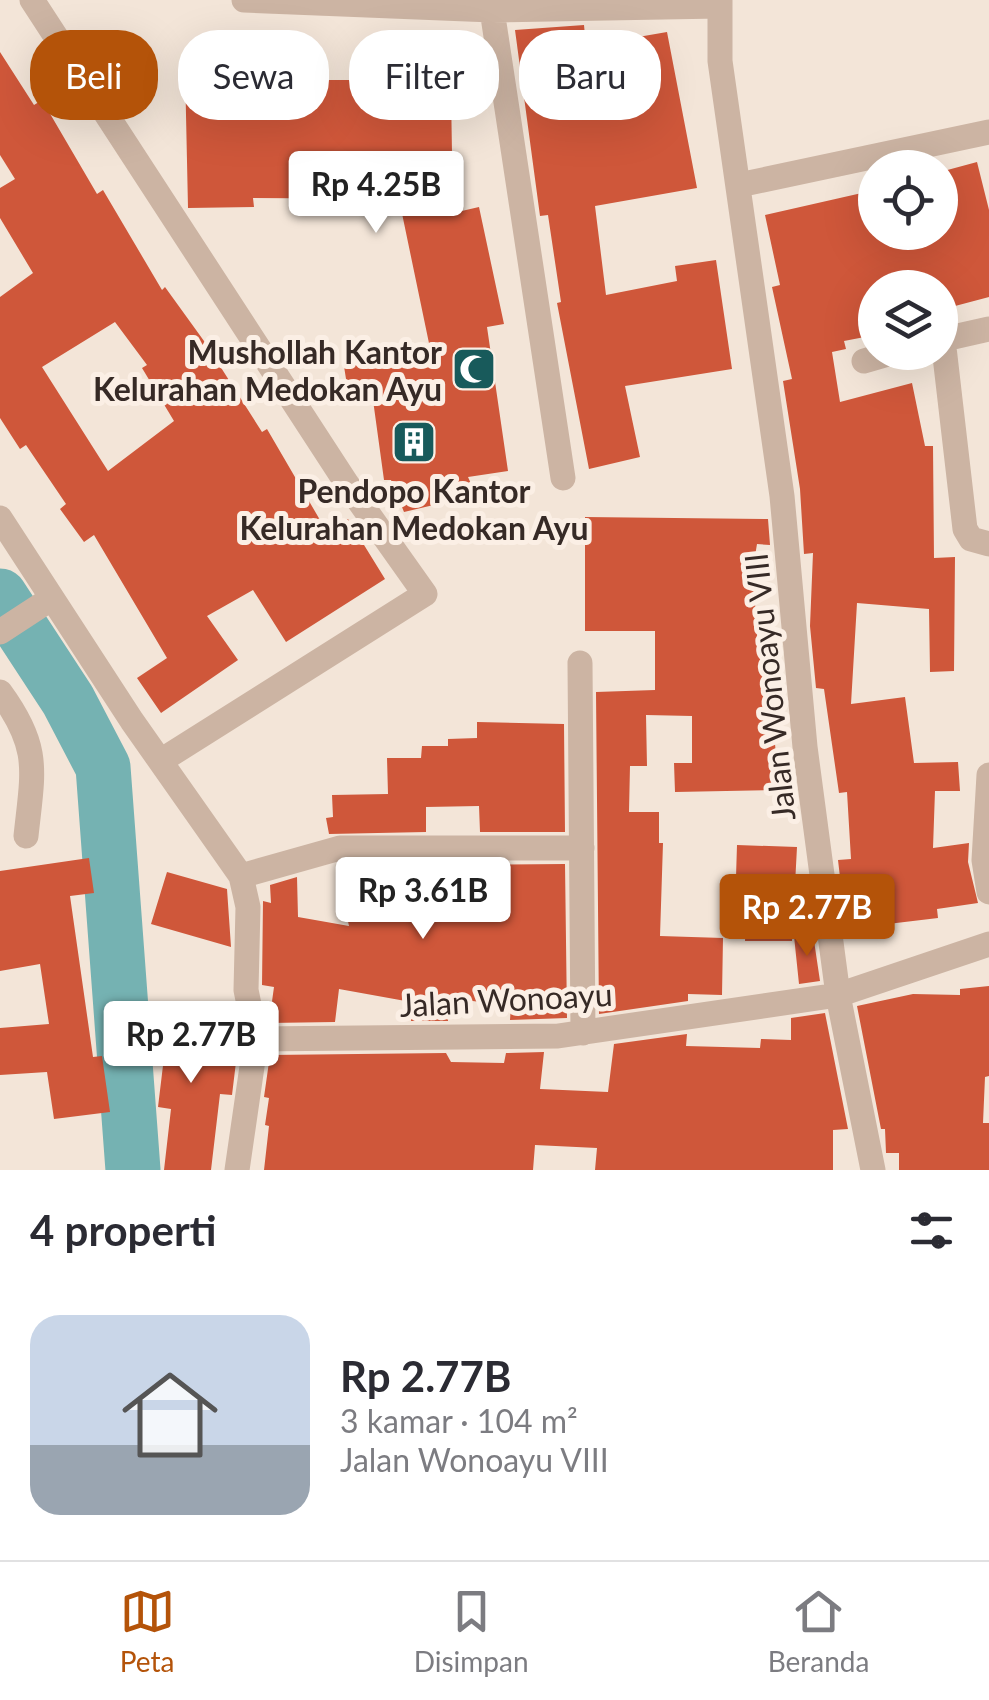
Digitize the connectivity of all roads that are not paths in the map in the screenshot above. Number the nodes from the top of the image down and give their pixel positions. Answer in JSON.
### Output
{"nodes":[{"id":1,"x":244,"y":0,"type":"edge"},
{"id":2,"x":300,"y":1,"type":"edge"},
{"id":3,"x":720,"y":3,"type":"edge"},
{"id":4,"x":41,"y":5,"type":"edge"},
{"id":5,"x":520,"y":5,"type":"edge"},
{"id":6,"x":492,"y":10,"type":"junction"},
{"id":7,"x":989,"y":132,"type":"edge"},
{"id":8,"x":739,"y":185,"type":"junction"},
{"id":9,"x":989,"y":329,"type":"edge"},
{"id":10,"x":958,"y":336,"type":"edge"},
{"id":11,"x":946,"y":370,"type":"edge"},
{"id":12,"x":563,"y":478,"type":"dead end"},
{"id":13,"x":0,"y":518,"type":"edge"},
{"id":14,"x":989,"y":544,"type":"edge"},
{"id":15,"x":45,"y":602,"type":"junction"},
{"id":16,"x":0,"y":632,"type":"edge"},
{"id":17,"x":580,"y":663,"type":"dead end"},
{"id":18,"x":4,"y":705,"type":"edge"},
{"id":19,"x":162,"y":760,"type":"junction"},
{"id":20,"x":989,"y":775,"type":"edge"},
{"id":21,"x":26,"y":836,"type":"dead end"},
{"id":22,"x":582,"y":848,"type":"junction"},
{"id":23,"x":241,"y":876,"type":"junction"},
{"id":24,"x":989,"y":892,"type":"edge"},
{"id":25,"x":989,"y":944,"type":"edge"},
{"id":26,"x":838,"y":995,"type":"junction"},
{"id":27,"x":583,"y":1032,"type":"junction"},
{"id":28,"x":256,"y":1039,"type":"junction"},
{"id":29,"x":237,"y":1170,"type":"edge"},
{"id":30,"x":872,"y":1170,"type":"edge"}],
"edges":[{"from":1,"to":2,"type":"street"},
{"from":2,"to":6,"type":"street"},
{"from":3,"to":5,"type":"street"},
{"from":3,"to":8,"type":"street","name":"Jalan Wonoayu VIII"},
{"from":4,"to":19,"type":"street"},
{"from":5,"to":6,"type":"street"},
{"from":6,"to":12,"type":"street"},
{"from":7,"to":8,"type":"street"},
{"from":8,"to":26,"type":"street","name":"Jalan Wonoayu VIII"},
{"from":9,"to":10,"type":"street"},
{"from":11,"to":14,"type":"street"},
{"from":13,"to":15,"type":"street"},
{"from":15,"to":16,"type":"street"},
{"from":15,"to":19,"type":"street"},
{"from":17,"to":22,"type":"street"},
{"from":18,"to":21,"type":"street"},
{"from":19,"to":23,"type":"street"},
{"from":20,"to":24,"type":"street"},
{"from":22,"to":23,"type":"street"},
{"from":22,"to":27,"type":"street"},
{"from":23,"to":28,"type":"street"},
{"from":25,"to":26,"type":"street","name":"Jalan Wonoayu"},
{"from":26,"to":27,"type":"street","name":"Jalan Wonoayu"},
{"from":26,"to":30,"type":"street","name":"Jalan Wonoayu VIII"},
{"from":27,"to":28,"type":"street","name":"Jalan Wonoayu"},
{"from":28,"to":29,"type":"street"}]}
